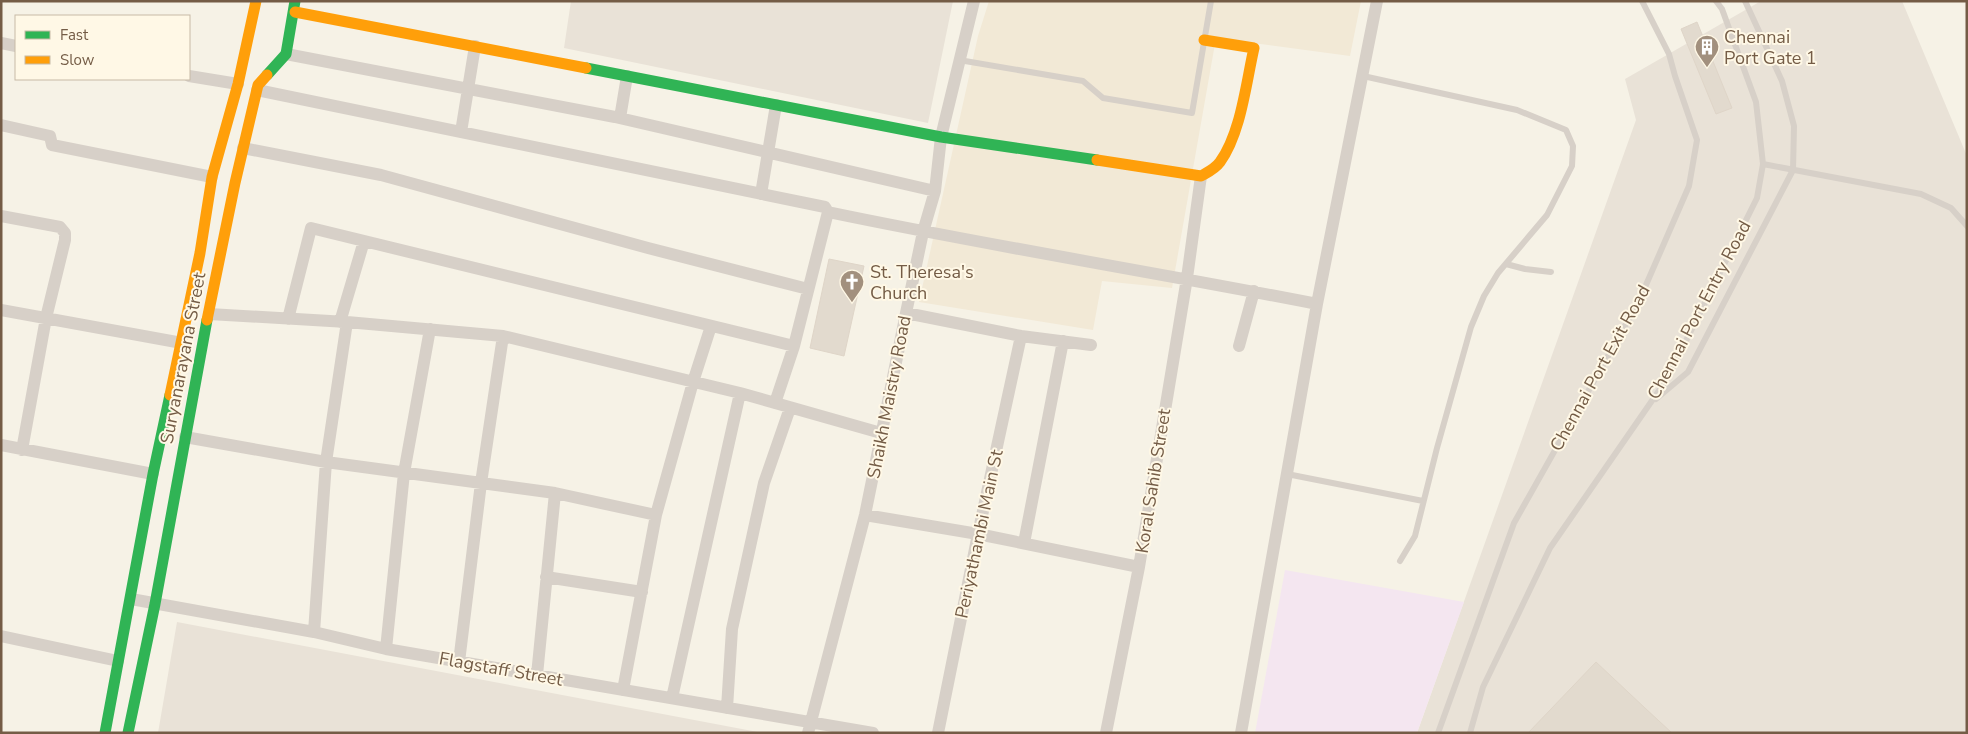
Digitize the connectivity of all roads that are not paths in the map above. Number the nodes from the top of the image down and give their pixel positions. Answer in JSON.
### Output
{"nodes":[{"id":1,"x":256,"y":1,"type":"edge"},
{"id":2,"x":974,"y":1,"type":"edge"},
{"id":3,"x":1211,"y":1,"type":"edge"},
{"id":4,"x":1377,"y":1,"type":"edge"},
{"id":5,"x":1642,"y":1,"type":"edge"},
{"id":6,"x":1716,"y":1,"type":"edge"},
{"id":7,"x":1745,"y":1,"type":"edge"},
{"id":8,"x":295,"y":6,"type":"edge"},
{"id":9,"x":1204,"y":40,"type":"junction"},
{"id":10,"x":1,"y":43,"type":"edge"},
{"id":11,"x":15,"y":46,"type":"edge"},
{"id":12,"x":475,"y":46,"type":"junction"},
{"id":13,"x":286,"y":54,"type":"junction"},
{"id":14,"x":959,"y":60,"type":"junction"},
{"id":15,"x":190,"y":76,"type":"edge"},
{"id":16,"x":627,"y":76,"type":"junction"},
{"id":17,"x":1363,"y":76,"type":"junction"},
{"id":18,"x":238,"y":84,"type":"junction"},
{"id":19,"x":468,"y":89,"type":"junction"},
{"id":20,"x":257,"y":90,"type":"junction"},
{"id":21,"x":776,"y":105,"type":"junction"},
{"id":22,"x":620,"y":118,"type":"junction"},
{"id":23,"x":1,"y":126,"type":"edge"},
{"id":24,"x":461,"y":132,"type":"junction"},
{"id":25,"x":940,"y":137,"type":"junction"},
{"id":26,"x":243,"y":148,"type":"junction"},
{"id":27,"x":768,"y":152,"type":"junction"},
{"id":28,"x":1763,"y":164,"type":"junction"},
{"id":29,"x":1793,"y":170,"type":"junction"},
{"id":30,"x":1202,"y":176,"type":"junction"},
{"id":31,"x":212,"y":177,"type":"junction"},
{"id":32,"x":935,"y":191,"type":"junction"},
{"id":33,"x":761,"y":194,"type":"junction"},
{"id":34,"x":828,"y":212,"type":"junction"},
{"id":35,"x":1,"y":216,"type":"edge"},
{"id":36,"x":1967,"y":226,"type":"edge"},
{"id":37,"x":923,"y":232,"type":"junction"},
{"id":38,"x":364,"y":241,"type":"junction"},
{"id":39,"x":1506,"y":264,"type":"junction"},
{"id":40,"x":1551,"y":272,"type":"dead end"},
{"id":41,"x":1187,"y":278,"type":"junction"},
{"id":42,"x":808,"y":289,"type":"junction"},
{"id":43,"x":1254,"y":292,"type":"junction"},
{"id":44,"x":1317,"y":304,"type":"junction"},
{"id":45,"x":1,"y":310,"type":"edge"},
{"id":46,"x":906,"y":313,"type":"junction"},
{"id":47,"x":209,"y":314,"type":"junction"},
{"id":48,"x":46,"y":318,"type":"junction"},
{"id":49,"x":288,"y":319,"type":"junction"},
{"id":50,"x":344,"y":322,"type":"junction"},
{"id":51,"x":710,"y":326,"type":"junction"},
{"id":52,"x":430,"y":329,"type":"junction"},
{"id":53,"x":503,"y":336,"type":"junction"},
{"id":54,"x":1022,"y":336,"type":"junction"},
{"id":55,"x":1063,"y":341,"type":"junction"},
{"id":56,"x":182,"y":343,"type":"junction"},
{"id":57,"x":1091,"y":345,"type":"dead end"},
{"id":58,"x":794,"y":346,"type":"junction"},
{"id":59,"x":1239,"y":346,"type":"dead end"},
{"id":60,"x":693,"y":382,"type":"junction"},
{"id":61,"x":740,"y":393,"type":"junction"},
{"id":62,"x":775,"y":404,"type":"junction"},
{"id":63,"x":1650,"y":404,"type":"junction"},
{"id":64,"x":790,"y":408,"type":"junction"},
{"id":65,"x":881,"y":433,"type":"junction"},
{"id":66,"x":185,"y":437,"type":"junction"},
{"id":67,"x":1,"y":445,"type":"edge"},
{"id":68,"x":22,"y":450,"type":"junction"},
{"id":69,"x":326,"y":462,"type":"junction"},
{"id":70,"x":404,"y":473,"type":"junction"},
{"id":71,"x":153,"y":474,"type":"junction"},
{"id":72,"x":1287,"y":474,"type":"junction"},
{"id":73,"x":481,"y":483,"type":"junction"},
{"id":74,"x":555,"y":493,"type":"junction"},
{"id":75,"x":1423,"y":501,"type":"junction"},
{"id":76,"x":656,"y":515,"type":"junction"},
{"id":77,"x":865,"y":515,"type":"junction"},
{"id":78,"x":978,"y":534,"type":"junction"},
{"id":79,"x":1024,"y":543,"type":"junction"},
{"id":80,"x":1400,"y":561,"type":"dead end"},
{"id":81,"x":1138,"y":567,"type":"junction"},
{"id":82,"x":546,"y":577,"type":"junction"},
{"id":83,"x":642,"y":592,"type":"junction"},
{"id":84,"x":131,"y":599,"type":"junction"},
{"id":85,"x":155,"y":604,"type":"junction"},
{"id":86,"x":314,"y":632,"type":"junction"},
{"id":87,"x":1,"y":636,"type":"edge"},
{"id":88,"x":386,"y":649,"type":"junction"},
{"id":89,"x":118,"y":661,"type":"junction"},
{"id":90,"x":459,"y":662,"type":"junction"},
{"id":91,"x":537,"y":675,"type":"junction"},
{"id":92,"x":622,"y":690,"type":"junction"},
{"id":93,"x":672,"y":698,"type":"junction"},
{"id":94,"x":727,"y":708,"type":"junction"},
{"id":95,"x":809,"y":727,"type":"edge"},
{"id":96,"x":104,"y":733,"type":"edge"},
{"id":97,"x":128,"y":733,"type":"edge"},
{"id":98,"x":873,"y":733,"type":"edge"},
{"id":99,"x":938,"y":733,"type":"edge"},
{"id":100,"x":1106,"y":733,"type":"edge"},
{"id":101,"x":1241,"y":733,"type":"edge"},
{"id":102,"x":1438,"y":733,"type":"edge"},
{"id":103,"x":1470,"y":733,"type":"edge"}],
"edges":[{"from":1,"to":18,"type":"main road","name":"Suryanarayana Street"},
{"from":2,"to":14,"type":"street","name":"Shaikh Maistry Road"},
{"from":3,"to":9,"type":"lane"},
{"from":4,"to":17,"type":"street"},
{"from":5,"to":102,"type":"lane","name":"Chennai Port Exit Road"},
{"from":6,"to":28,"type":"lane","name":"Chennai Port Entry Road"},
{"from":7,"to":29,"type":"lane"},
{"from":8,"to":12,"type":"main road"},
{"from":8,"to":13,"type":"main road"},
{"from":9,"to":14,"type":"lane"},
{"from":9,"to":30,"type":"main road"},
{"from":10,"to":11,"type":"street"},
{"from":12,"to":16,"type":"main road"},
{"from":12,"to":19,"type":"street"},
{"from":13,"to":19,"type":"street"},
{"from":13,"to":20,"type":"main road","name":"Suryanarayana Street"},
{"from":14,"to":25,"type":"street","name":"Shaikh Maistry Road"},
{"from":15,"to":18,"type":"street"},
{"from":16,"to":21,"type":"main road"},
{"from":16,"to":22,"type":"street"},
{"from":17,"to":39,"type":"lane"},
{"from":17,"to":44,"type":"street"},
{"from":18,"to":31,"type":"main road","name":"Suryanarayana Street"},
{"from":19,"to":22,"type":"street"},
{"from":19,"to":24,"type":"street"},
{"from":20,"to":24,"type":"street"},
{"from":20,"to":26,"type":"main road","name":"Suryanarayana Street"},
{"from":21,"to":25,"type":"main road"},
{"from":21,"to":27,"type":"street"},
{"from":22,"to":27,"type":"street"},
{"from":23,"to":31,"type":"street"},
{"from":24,"to":33,"type":"street"},
{"from":25,"to":30,"type":"main road"},
{"from":25,"to":32,"type":"street","name":"Shaikh Maistry Road"},
{"from":26,"to":42,"type":"street"},
{"from":26,"to":47,"type":"main road","name":"Suryanarayana Street"},
{"from":27,"to":32,"type":"street"},
{"from":27,"to":33,"type":"street"},
{"from":28,"to":29,"type":"lane"},
{"from":28,"to":63,"type":"lane","name":"Chennai Port Entry Road"},
{"from":29,"to":36,"type":"lane"},
{"from":29,"to":63,"type":"lane"},
{"from":30,"to":41,"type":"street","name":"Koral Sahib Street"},
{"from":31,"to":56,"type":"main road","name":"Suryanarayana Street"},
{"from":32,"to":37,"type":"street","name":"Shaikh Maistry Road"},
{"from":33,"to":34,"type":"street"},
{"from":34,"to":37,"type":"street"},
{"from":34,"to":42,"type":"street"},
{"from":35,"to":48,"type":"street"},
{"from":37,"to":41,"type":"street"},
{"from":37,"to":46,"type":"street","name":"Shaikh Maistry Road"},
{"from":38,"to":49,"type":"street"},
{"from":38,"to":50,"type":"street"},
{"from":38,"to":51,"type":"street"},
{"from":39,"to":40,"type":"lane"},
{"from":39,"to":75,"type":"lane"},
{"from":41,"to":43,"type":"street"},
{"from":41,"to":81,"type":"street","name":"Koral Sahib Street"},
{"from":42,"to":58,"type":"street"},
{"from":43,"to":44,"type":"street"},
{"from":43,"to":59,"type":"street"},
{"from":44,"to":72,"type":"street"},
{"from":45,"to":48,"type":"street"},
{"from":46,"to":54,"type":"street"},
{"from":46,"to":65,"type":"street","name":"Shaikh Maistry Road"},
{"from":47,"to":49,"type":"street"},
{"from":47,"to":66,"type":"main road","name":"Suryanarayana Street"},
{"from":48,"to":56,"type":"street"},
{"from":48,"to":68,"type":"street"},
{"from":49,"to":50,"type":"street"},
{"from":50,"to":52,"type":"street"},
{"from":50,"to":69,"type":"street"},
{"from":51,"to":58,"type":"street"},
{"from":51,"to":60,"type":"street"},
{"from":52,"to":53,"type":"street"},
{"from":52,"to":70,"type":"street"},
{"from":53,"to":60,"type":"street"},
{"from":53,"to":73,"type":"street"},
{"from":54,"to":55,"type":"street"},
{"from":54,"to":78,"type":"street","name":"Periyathambi Main St"},
{"from":55,"to":57,"type":"street"},
{"from":55,"to":79,"type":"street"},
{"from":56,"to":71,"type":"main road","name":"Suryanarayana Street"},
{"from":58,"to":62,"type":"street"},
{"from":60,"to":61,"type":"street"},
{"from":60,"to":76,"type":"street"},
{"from":61,"to":62,"type":"street"},
{"from":61,"to":93,"type":"street"},
{"from":62,"to":64,"type":"street"},
{"from":63,"to":103,"type":"lane","name":"Chennai Port Entry Road"},
{"from":64,"to":65,"type":"street"},
{"from":64,"to":94,"type":"street"},
{"from":65,"to":77,"type":"street","name":"Shaikh Maistry Road"},
{"from":66,"to":69,"type":"street"},
{"from":66,"to":85,"type":"main road","name":"Suryanarayana Street"},
{"from":67,"to":68,"type":"street"},
{"from":68,"to":71,"type":"street"},
{"from":69,"to":70,"type":"street"},
{"from":69,"to":86,"type":"street"},
{"from":70,"to":73,"type":"street"},
{"from":70,"to":88,"type":"street"},
{"from":71,"to":84,"type":"main road","name":"Suryanarayana Street"},
{"from":72,"to":75,"type":"lane"},
{"from":72,"to":101,"type":"street"},
{"from":73,"to":74,"type":"street"},
{"from":73,"to":90,"type":"street"},
{"from":74,"to":76,"type":"street"},
{"from":74,"to":82,"type":"street"},
{"from":75,"to":80,"type":"lane"},
{"from":76,"to":83,"type":"street"},
{"from":77,"to":78,"type":"street"},
{"from":77,"to":95,"type":"street","name":"Shaikh Maistry Road"},
{"from":78,"to":79,"type":"street"},
{"from":78,"to":99,"type":"street","name":"Periyathambi Main St"},
{"from":79,"to":81,"type":"street"},
{"from":81,"to":100,"type":"street","name":"Koral Sahib Street"},
{"from":82,"to":83,"type":"street"},
{"from":82,"to":91,"type":"street"},
{"from":83,"to":92,"type":"street"},
{"from":84,"to":85,"type":"street","name":"Flagstaff Street"},
{"from":84,"to":89,"type":"main road","name":"Suryanarayana Street"},
{"from":85,"to":86,"type":"street","name":"Flagstaff Street"},
{"from":85,"to":97,"type":"main road","name":"Suryanarayana Street"},
{"from":86,"to":88,"type":"street","name":"Flagstaff Street"},
{"from":87,"to":89,"type":"street"},
{"from":88,"to":90,"type":"street","name":"Flagstaff Street"},
{"from":89,"to":96,"type":"main road","name":"Suryanarayana Street"},
{"from":90,"to":91,"type":"street","name":"Flagstaff Street"},
{"from":91,"to":92,"type":"street","name":"Flagstaff Street"},
{"from":92,"to":93,"type":"street","name":"Flagstaff Street"},
{"from":93,"to":94,"type":"street","name":"Flagstaff Street"},
{"from":94,"to":95,"type":"street","name":"Flagstaff Street"},
{"from":95,"to":98,"type":"street","name":"Flagstaff Street"}]}
